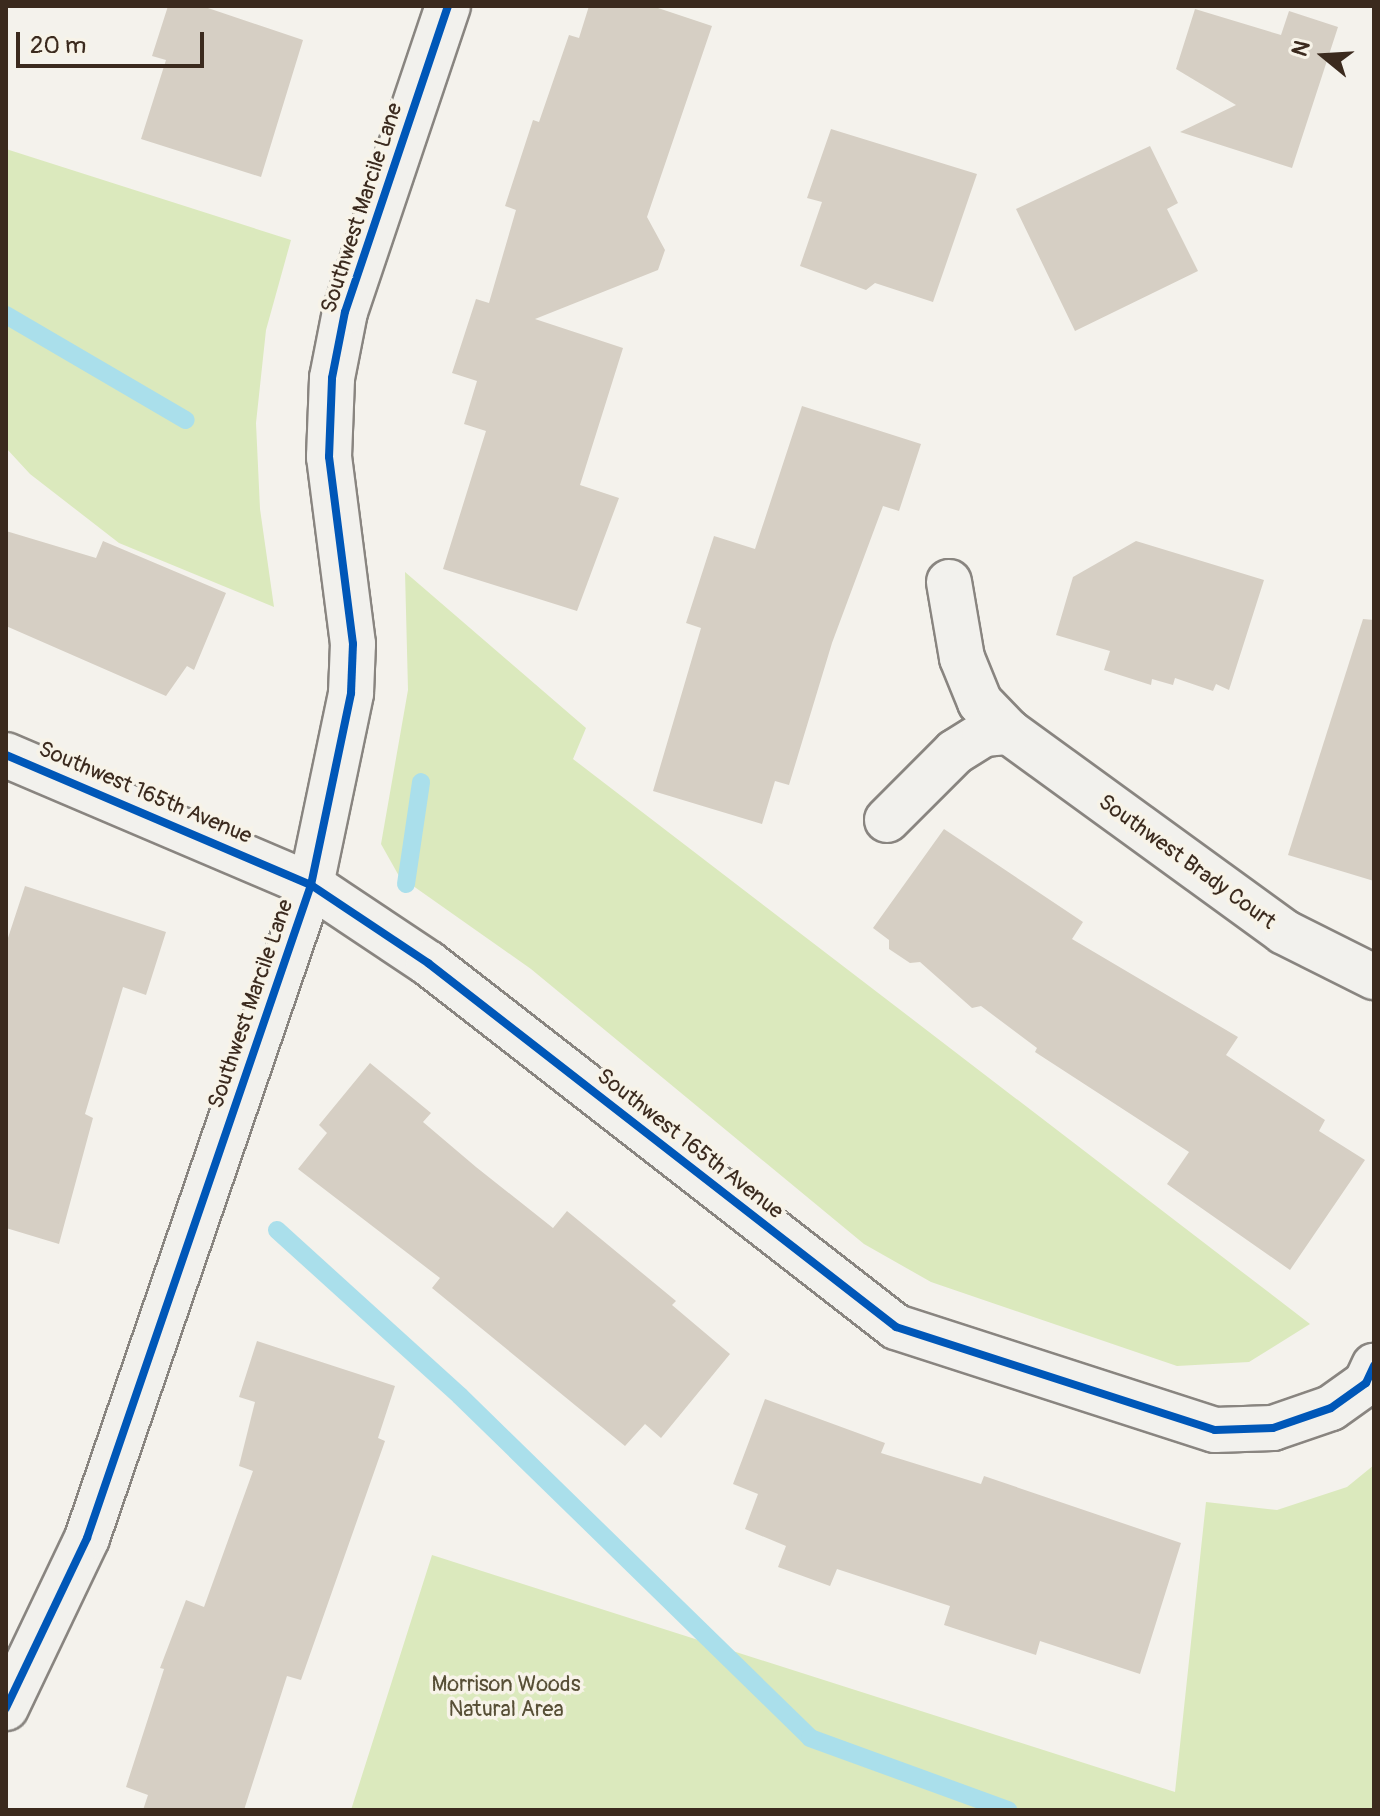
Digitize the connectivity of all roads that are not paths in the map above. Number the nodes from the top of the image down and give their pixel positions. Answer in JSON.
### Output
{"nodes":[{"id":1,"x":448,"y":6,"type":"edge"},
{"id":2,"x":949,"y":582,"type":"dead end"},
{"id":3,"x":1009,"y":732,"type":"junction"},
{"id":4,"x":6,"y":755,"type":"edge"},
{"id":5,"x":887,"y":820,"type":"dead end"},
{"id":6,"x":311,"y":885,"type":"junction"},
{"id":7,"x":1374,"y":977,"type":"edge"},
{"id":8,"x":1374,"y":1366,"type":"edge"},
{"id":9,"x":6,"y":1708,"type":"edge"}],
"edges":[{"from":1,"to":6,"type":"street","name":"Southwest Marcile Lane"},
{"from":2,"to":3,"type":"street","name":"Southwest Brady Court"},
{"from":3,"to":5,"type":"street"},
{"from":3,"to":7,"type":"street","name":"Southwest Brady Court"},
{"from":4,"to":6,"type":"street","name":"Southwest 165th Avenue"},
{"from":6,"to":8,"type":"street","name":"Southwest 165th Avenue"},
{"from":6,"to":9,"type":"street","name":"Southwest Marcile Lane"}]}
